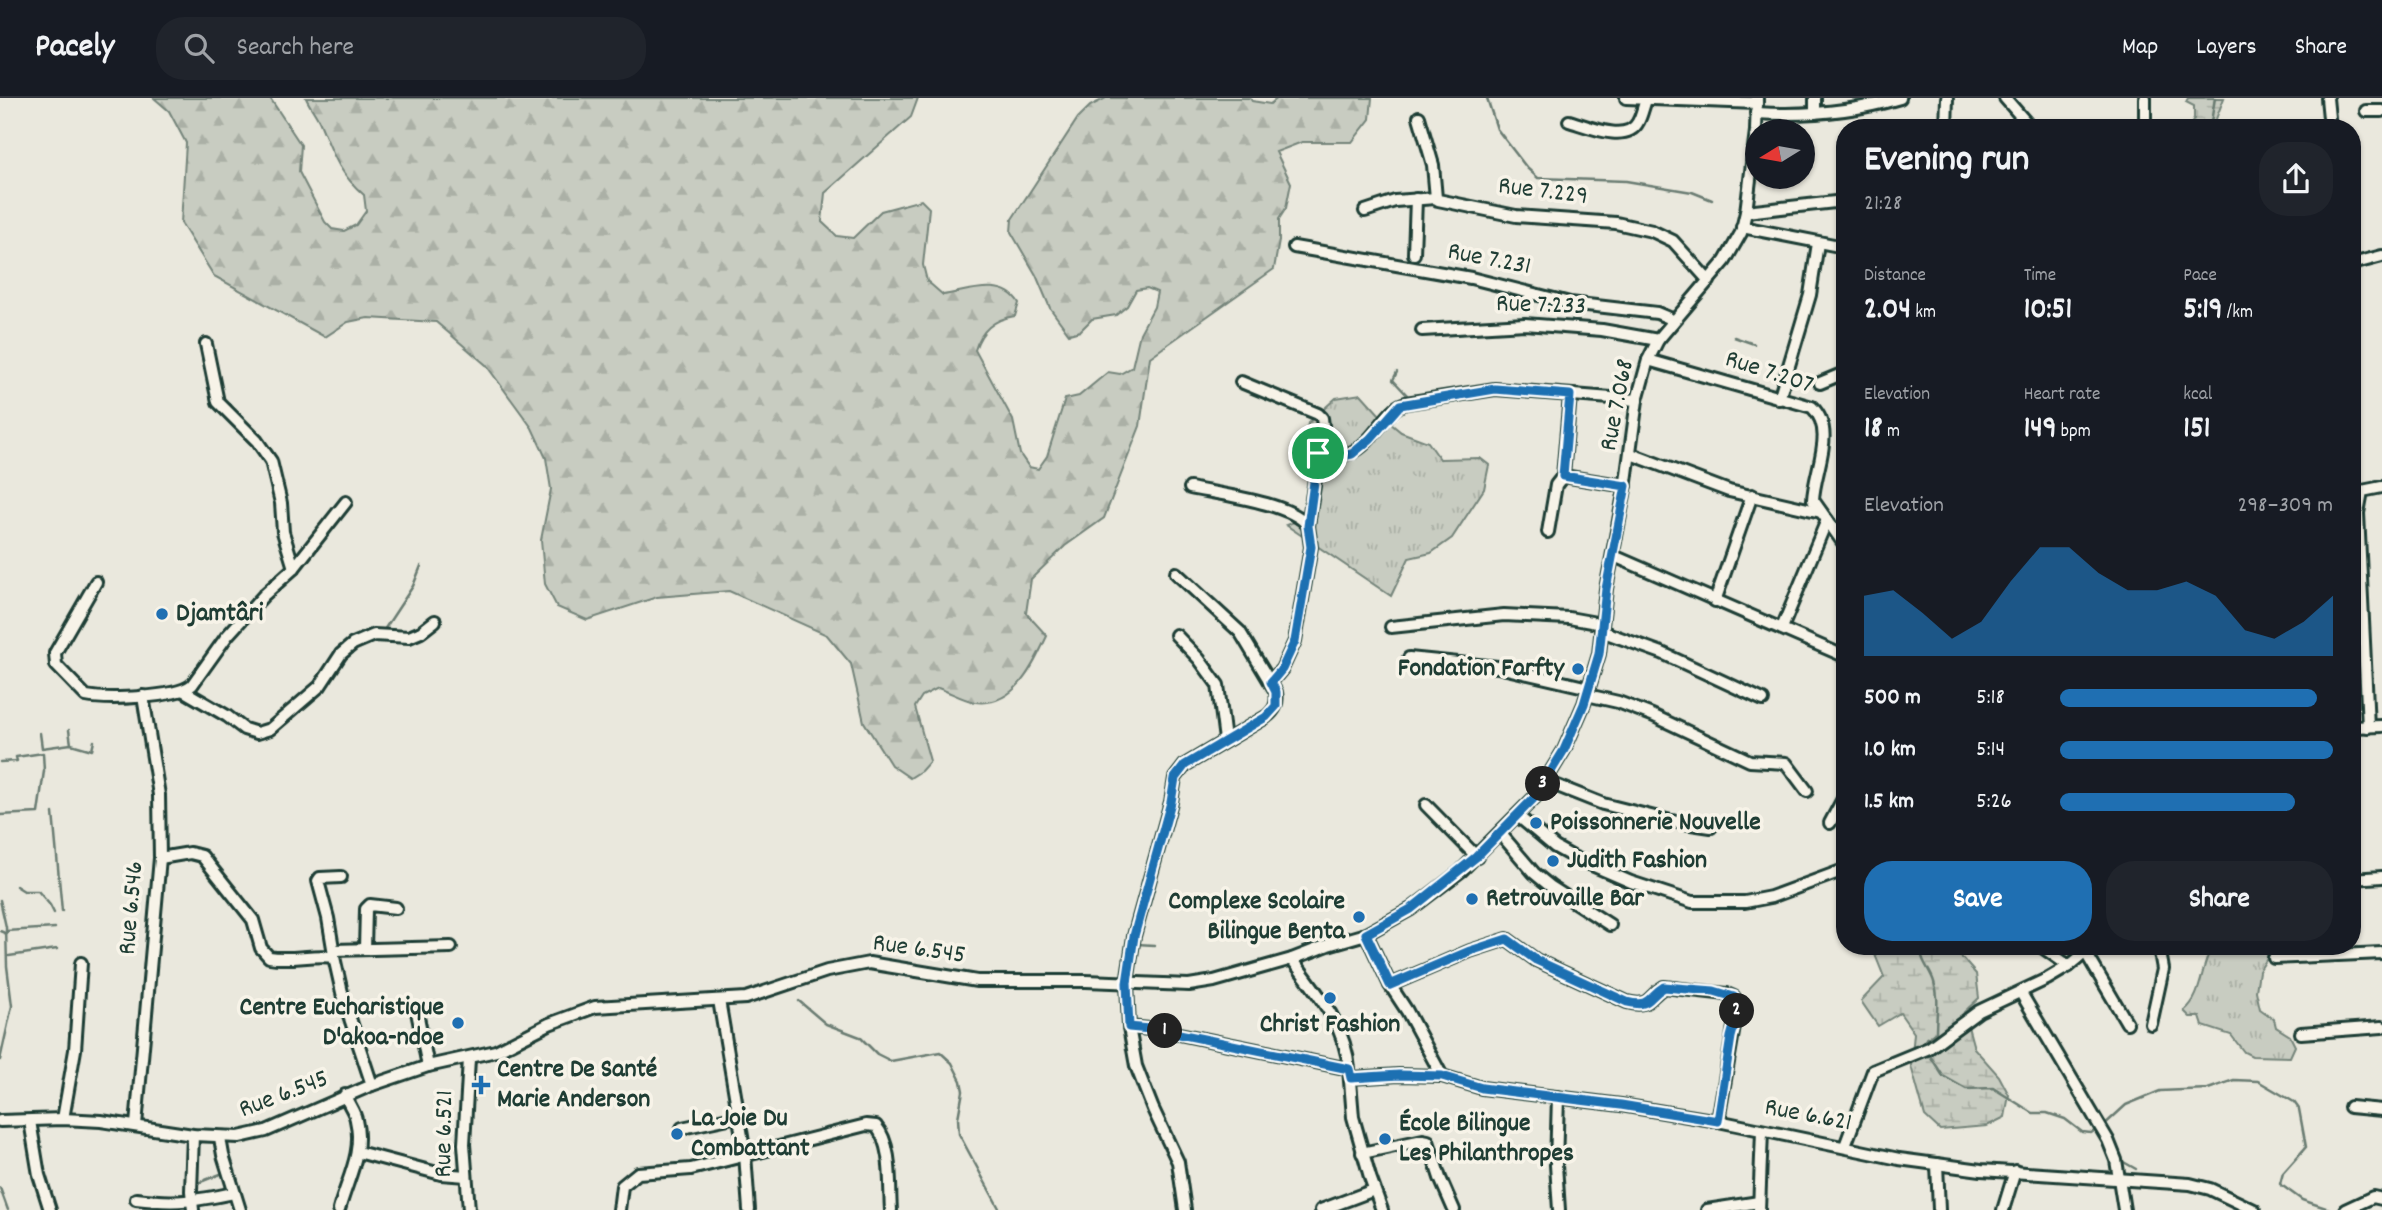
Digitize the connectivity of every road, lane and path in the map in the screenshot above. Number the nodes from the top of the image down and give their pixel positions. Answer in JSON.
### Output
{"nodes":[{"id":1,"x":1626,"y":98,"type":"edge"},
{"id":2,"x":1815,"y":98,"type":"edge"},
{"id":3,"x":1900,"y":98,"type":"edge"},
{"id":4,"x":1947,"y":98,"type":"edge"},
{"id":5,"x":2005,"y":98,"type":"edge"},
{"id":6,"x":2145,"y":98,"type":"edge"},
{"id":7,"x":2326,"y":98,"type":"edge"},
{"id":8,"x":1646,"y":100,"type":"edge"},
{"id":9,"x":1757,"y":105,"type":"edge"},
{"id":10,"x":2366,"y":111,"type":"dead end"},
{"id":11,"x":2382,"y":111,"type":"edge"},
{"id":12,"x":1815,"y":113,"type":"junction"},
{"id":13,"x":1419,"y":117,"type":"dead end"},
{"id":14,"x":1946,"y":119,"type":"edge"},
{"id":15,"x":2023,"y":119,"type":"edge"},
{"id":16,"x":2145,"y":119,"type":"edge"},
{"id":17,"x":2329,"y":119,"type":"edge"},
{"id":18,"x":1569,"y":121,"type":"dead end"},
{"id":19,"x":1436,"y":198,"type":"junction"},
{"id":20,"x":1416,"y":200,"type":"junction"},
{"id":21,"x":1836,"y":202,"type":"edge"},
{"id":22,"x":1365,"y":211,"type":"dead end"},
{"id":23,"x":1746,"y":212,"type":"junction"},
{"id":24,"x":1742,"y":228,"type":"junction"},
{"id":25,"x":1818,"y":243,"type":"junction"},
{"id":26,"x":1836,"y":246,"type":"edge"},
{"id":27,"x":1294,"y":247,"type":"dead end"},
{"id":28,"x":1414,"y":254,"type":"dead end"},
{"id":29,"x":2382,"y":256,"type":"edge"},
{"id":30,"x":2361,"y":260,"type":"edge"},
{"id":31,"x":1709,"y":281,"type":"junction"},
{"id":32,"x":1672,"y":323,"type":"junction"},
{"id":33,"x":1422,"y":330,"type":"dead end"},
{"id":34,"x":1658,"y":340,"type":"junction"},
{"id":35,"x":206,"y":344,"type":"dead end"},
{"id":36,"x":1648,"y":360,"type":"junction"},
{"id":37,"x":1836,"y":376,"type":"edge"},
{"id":38,"x":1241,"y":382,"type":"dead end"},
{"id":39,"x":1820,"y":383,"type":"dead end"},
{"id":40,"x":1570,"y":395,"type":"junction"},
{"id":41,"x":1779,"y":399,"type":"junction"},
{"id":42,"x":1637,"y":400,"type":"junction"},
{"id":43,"x":1318,"y":453,"type":"junction"},
{"id":44,"x":1631,"y":454,"type":"junction"},
{"id":45,"x":1563,"y":476,"type":"junction"},
{"id":46,"x":1626,"y":486,"type":"junction"},
{"id":47,"x":2382,"y":487,"type":"edge"},
{"id":48,"x":1190,"y":488,"type":"dead end"},
{"id":49,"x":2361,"y":488,"type":"edge"},
{"id":50,"x":1752,"y":495,"type":"junction"},
{"id":51,"x":346,"y":502,"type":"dead end"},
{"id":52,"x":1824,"y":516,"type":"junction"},
{"id":53,"x":1308,"y":526,"type":"junction"},
{"id":54,"x":1548,"y":532,"type":"dead end"},
{"id":55,"x":1836,"y":533,"type":"edge"},
{"id":56,"x":1614,"y":556,"type":"junction"},
{"id":57,"x":294,"y":568,"type":"junction"},
{"id":58,"x":1176,"y":573,"type":"dead end"},
{"id":59,"x":2361,"y":577,"type":"edge"},
{"id":60,"x":96,"y":582,"type":"dead end"},
{"id":61,"x":1715,"y":601,"type":"junction"},
{"id":62,"x":435,"y":621,"type":"dead end"},
{"id":63,"x":1391,"y":627,"type":"dead end"},
{"id":64,"x":1602,"y":628,"type":"junction"},
{"id":65,"x":1782,"y":628,"type":"junction"},
{"id":66,"x":1175,"y":635,"type":"dead end"},
{"id":67,"x":1836,"y":651,"type":"edge"},
{"id":68,"x":1409,"y":659,"type":"dead end"},
{"id":69,"x":1271,"y":682,"type":"junction"},
{"id":70,"x":184,"y":691,"type":"junction"},
{"id":71,"x":1588,"y":691,"type":"junction"},
{"id":72,"x":143,"y":696,"type":"junction"},
{"id":73,"x":1763,"y":700,"type":"dead end"},
{"id":74,"x":2382,"y":726,"type":"edge"},
{"id":75,"x":2361,"y":727,"type":"edge"},
{"id":76,"x":2368,"y":727,"type":"junction"},
{"id":77,"x":1226,"y":740,"type":"junction"},
{"id":78,"x":1545,"y":781,"type":"junction"},
{"id":79,"x":1807,"y":792,"type":"dead end"},
{"id":80,"x":1426,"y":805,"type":"dead end"},
{"id":81,"x":1836,"y":812,"type":"edge"},
{"id":82,"x":1518,"y":816,"type":"junction"},
{"id":83,"x":1830,"y":823,"type":"dead end"},
{"id":84,"x":1711,"y":827,"type":"dead end"},
{"id":85,"x":1500,"y":832,"type":"junction"},
{"id":86,"x":1476,"y":857,"type":"junction"},
{"id":87,"x":160,"y":858,"type":"junction"},
{"id":88,"x":1836,"y":873,"type":"edge"},
{"id":89,"x":341,"y":877,"type":"dead end"},
{"id":90,"x":2382,"y":877,"type":"edge"},
{"id":91,"x":2361,"y":878,"type":"edge"},
{"id":92,"x":396,"y":908,"type":"dead end"},
{"id":93,"x":1610,"y":925,"type":"dead end"},
{"id":94,"x":1366,"y":934,"type":"junction"},
{"id":95,"x":451,"y":947,"type":"dead end"},
{"id":96,"x":365,"y":949,"type":"junction"},
{"id":97,"x":334,"y":953,"type":"junction"},
{"id":98,"x":2382,"y":953,"type":"edge"},
{"id":99,"x":2361,"y":954,"type":"edge"},
{"id":100,"x":2053,"y":955,"type":"edge"},
{"id":101,"x":2083,"y":955,"type":"edge"},
{"id":102,"x":2092,"y":955,"type":"edge"},
{"id":103,"x":2160,"y":955,"type":"edge"},
{"id":104,"x":2339,"y":955,"type":"edge"},
{"id":105,"x":2274,"y":958,"type":"dead end"},
{"id":106,"x":1292,"y":960,"type":"junction"},
{"id":107,"x":81,"y":963,"type":"dead end"},
{"id":108,"x":2069,"y":966,"type":"junction"},
{"id":109,"x":1127,"y":983,"type":"junction"},
{"id":110,"x":1390,"y":985,"type":"junction"},
{"id":111,"x":2021,"y":993,"type":"junction"},
{"id":112,"x":719,"y":1000,"type":"junction"},
{"id":113,"x":417,"y":1012,"type":"dead end"},
{"id":114,"x":2127,"y":1023,"type":"dead end"},
{"id":115,"x":2151,"y":1024,"type":"dead end"},
{"id":116,"x":1129,"y":1027,"type":"junction"},
{"id":117,"x":2382,"y":1027,"type":"edge"},
{"id":118,"x":2301,"y":1033,"type":"dead end"},
{"id":119,"x":469,"y":1059,"type":"junction"},
{"id":120,"x":428,"y":1066,"type":"junction"},
{"id":121,"x":1350,"y":1074,"type":"junction"},
{"id":122,"x":1442,"y":1076,"type":"junction"},
{"id":123,"x":372,"y":1085,"type":"junction"},
{"id":124,"x":345,"y":1096,"type":"junction"},
{"id":125,"x":1558,"y":1097,"type":"junction"},
{"id":126,"x":2350,"y":1107,"type":"dead end"},
{"id":127,"x":2382,"y":1110,"type":"edge"},
{"id":128,"x":738,"y":1116,"type":"junction"},
{"id":129,"x":63,"y":1119,"type":"junction"},
{"id":130,"x":0,"y":1121,"type":"edge"},
{"id":131,"x":30,"y":1121,"type":"junction"},
{"id":132,"x":1718,"y":1121,"type":"junction"},
{"id":133,"x":135,"y":1125,"type":"junction"},
{"id":134,"x":681,"y":1128,"type":"dead end"},
{"id":135,"x":1762,"y":1131,"type":"junction"},
{"id":136,"x":193,"y":1135,"type":"junction"},
{"id":137,"x":220,"y":1138,"type":"junction"},
{"id":138,"x":1844,"y":1146,"type":"junction"},
{"id":139,"x":358,"y":1152,"type":"junction"},
{"id":140,"x":1363,"y":1153,"type":"junction"},
{"id":141,"x":745,"y":1154,"type":"junction"},
{"id":142,"x":1937,"y":1164,"type":"junction"},
{"id":143,"x":2015,"y":1171,"type":"junction"},
{"id":144,"x":466,"y":1176,"type":"junction"},
{"id":145,"x":2119,"y":1180,"type":"junction"},
{"id":146,"x":1374,"y":1190,"type":"junction"},
{"id":147,"x":234,"y":1193,"type":"junction"},
{"id":148,"x":136,"y":1199,"type":"dead end"},
{"id":149,"x":2382,"y":1199,"type":"edge"},
{"id":150,"x":192,"y":1206,"type":"edge"},
{"id":151,"x":1759,"y":1206,"type":"edge"},
{"id":152,"x":50,"y":1210,"type":"edge"},
{"id":153,"x":240,"y":1210,"type":"edge"},
{"id":154,"x":339,"y":1210,"type":"edge"},
{"id":155,"x":469,"y":1210,"type":"edge"},
{"id":156,"x":619,"y":1210,"type":"edge"},
{"id":157,"x":749,"y":1210,"type":"edge"},
{"id":158,"x":891,"y":1210,"type":"edge"},
{"id":159,"x":1185,"y":1210,"type":"edge"},
{"id":160,"x":1321,"y":1210,"type":"edge"},
{"id":161,"x":1382,"y":1210,"type":"edge"},
{"id":162,"x":1454,"y":1210,"type":"edge"},
{"id":163,"x":1559,"y":1210,"type":"edge"},
{"id":164,"x":1707,"y":1210,"type":"edge"},
{"id":165,"x":1939,"y":1210,"type":"edge"},
{"id":166,"x":2003,"y":1210,"type":"edge"},
{"id":167,"x":2124,"y":1210,"type":"edge"},
{"id":168,"x":2254,"y":1210,"type":"edge"},
{"id":169,"x":2345,"y":1210,"type":"edge"}],
"edges":[{"from":1,"to":8,"type":"street"},
{"from":2,"to":12,"type":"street"},
{"from":3,"to":12,"type":"street"},
{"from":4,"to":14,"type":"street"},
{"from":5,"to":15,"type":"street"},
{"from":6,"to":16,"type":"street"},
{"from":7,"to":17,"type":"street"},
{"from":8,"to":9,"type":"street"},
{"from":8,"to":18,"type":"street"},
{"from":9,"to":12,"type":"street"},
{"from":9,"to":23,"type":"street","name":"Rue 7.068"},
{"from":10,"to":11,"type":"street"},
{"from":13,"to":19,"type":"street"},
{"from":19,"to":20,"type":"street","name":"Rue 7.229"},
{"from":19,"to":31,"type":"street","name":"Rue 7.229"},
{"from":20,"to":22,"type":"street","name":"Rue 7.229"},
{"from":20,"to":28,"type":"street"},
{"from":21,"to":23,"type":"street"},
{"from":23,"to":24,"type":"street","name":"Rue 7.068"},
{"from":24,"to":25,"type":"street"},
{"from":24,"to":31,"type":"street","name":"Rue 7.068"},
{"from":25,"to":26,"type":"street"},
{"from":25,"to":41,"type":"street"},
{"from":27,"to":32,"type":"street","name":"Rue 7.231"},
{"from":29,"to":30,"type":"street"},
{"from":31,"to":32,"type":"street","name":"Rue 7.068"},
{"from":32,"to":34,"type":"street","name":"Rue 7.068"},
{"from":33,"to":34,"type":"street","name":"Rue 7.233"},
{"from":34,"to":36,"type":"street","name":"Rue 7.068"},
{"from":35,"to":57,"type":"street"},
{"from":36,"to":41,"type":"street","name":"Rue 7.207"},
{"from":36,"to":42,"type":"street","name":"Rue 7.068"},
{"from":37,"to":39,"type":"street"},
{"from":38,"to":43,"type":"street"},
{"from":40,"to":42,"type":"street"},
{"from":40,"to":43,"type":"street"},
{"from":40,"to":45,"type":"street"},
{"from":41,"to":52,"type":"street","name":"Rue 7.207"},
{"from":42,"to":44,"type":"street","name":"Rue 7.068"},
{"from":43,"to":53,"type":"street"},
{"from":44,"to":46,"type":"street","name":"Rue 7.068"},
{"from":44,"to":50,"type":"street"},
{"from":45,"to":46,"type":"street"},
{"from":45,"to":54,"type":"street"},
{"from":46,"to":56,"type":"street","name":"Rue 7.068"},
{"from":47,"to":49,"type":"street"},
{"from":48,"to":53,"type":"street"},
{"from":50,"to":52,"type":"street"},
{"from":50,"to":61,"type":"street"},
{"from":51,"to":57,"type":"street"},
{"from":52,"to":55,"type":"street","name":"Rue 7.207"},
{"from":52,"to":65,"type":"street"},
{"from":53,"to":69,"type":"street"},
{"from":56,"to":61,"type":"street"},
{"from":56,"to":64,"type":"street","name":"Rue 7.068"},
{"from":57,"to":70,"type":"street"},
{"from":58,"to":69,"type":"street"},
{"from":59,"to":76,"type":"street"},
{"from":60,"to":72,"type":"street"},
{"from":61,"to":65,"type":"street"},
{"from":62,"to":70,"type":"street"},
{"from":63,"to":64,"type":"street"},
{"from":64,"to":71,"type":"street","name":"Rue 6.545"},
{"from":64,"to":73,"type":"street"},
{"from":65,"to":67,"type":"street"},
{"from":66,"to":77,"type":"street"},
{"from":68,"to":71,"type":"street"},
{"from":69,"to":77,"type":"street"},
{"from":70,"to":72,"type":"street"},
{"from":71,"to":78,"type":"street","name":"Rue 6.545"},
{"from":71,"to":79,"type":"street"},
{"from":72,"to":87,"type":"street","name":"Rue 6.546"},
{"from":74,"to":76,"type":"street"},
{"from":75,"to":76,"type":"street"},
{"from":77,"to":109,"type":"street"},
{"from":78,"to":82,"type":"street","name":"Rue 6.545"},
{"from":78,"to":84,"type":"street"},
{"from":80,"to":86,"type":"street"},
{"from":81,"to":83,"type":"street"},
{"from":82,"to":85,"type":"street","name":"Rue 6.545"},
{"from":82,"to":88,"type":"street"},
{"from":85,"to":86,"type":"street","name":"Rue 6.545"},
{"from":85,"to":93,"type":"street"},
{"from":86,"to":94,"type":"street","name":"Rue 6.545"},
{"from":87,"to":97,"type":"street"},
{"from":87,"to":133,"type":"street","name":"Rue 6.546"},
{"from":89,"to":97,"type":"street"},
{"from":90,"to":91,"type":"street"},
{"from":92,"to":96,"type":"street"},
{"from":94,"to":106,"type":"street","name":"Rue 6.545"},
{"from":94,"to":110,"type":"street"},
{"from":95,"to":96,"type":"street"},
{"from":96,"to":97,"type":"street"},
{"from":97,"to":123,"type":"street"},
{"from":98,"to":99,"type":"street"},
{"from":100,"to":108,"type":"street"},
{"from":101,"to":108,"type":"street"},
{"from":102,"to":114,"type":"street"},
{"from":103,"to":115,"type":"street"},
{"from":104,"to":105,"type":"street"},
{"from":106,"to":109,"type":"street","name":"Rue 6.545"},
{"from":106,"to":121,"type":"street"},
{"from":107,"to":129,"type":"street"},
{"from":108,"to":111,"type":"street"},
{"from":109,"to":112,"type":"street","name":"Rue 6.545"},
{"from":109,"to":116,"type":"street"},
{"from":110,"to":122,"type":"street"},
{"from":110,"to":132,"type":"street"},
{"from":111,"to":138,"type":"street"},
{"from":111,"to":145,"type":"street"},
{"from":112,"to":119,"type":"street","name":"Rue 6.545"},
{"from":112,"to":128,"type":"street"},
{"from":113,"to":120,"type":"street"},
{"from":116,"to":121,"type":"street","name":"Rue 6.621"},
{"from":116,"to":159,"type":"street"},
{"from":117,"to":118,"type":"street"},
{"from":119,"to":120,"type":"street","name":"Rue 6.545"},
{"from":119,"to":144,"type":"street","name":"Rue 6.521"},
{"from":120,"to":123,"type":"street","name":"Rue 6.545"},
{"from":121,"to":122,"type":"street","name":"Rue 6.621"},
{"from":121,"to":140,"type":"street"},
{"from":122,"to":125,"type":"street","name":"Rue 6.621"},
{"from":123,"to":124,"type":"street","name":"Rue 6.545"},
{"from":124,"to":137,"type":"street","name":"Rue 6.545"},
{"from":124,"to":139,"type":"street"},
{"from":125,"to":132,"type":"street","name":"Rue 6.621"},
{"from":125,"to":163,"type":"street"},
{"from":126,"to":127,"type":"street"},
{"from":128,"to":134,"type":"street"},
{"from":128,"to":141,"type":"street"},
{"from":129,"to":131,"type":"street","name":"Rue 6.545"},
{"from":129,"to":133,"type":"street","name":"Rue 6.545"},
{"from":130,"to":131,"type":"street","name":"Rue 6.545"},
{"from":131,"to":152,"type":"street"},
{"from":132,"to":135,"type":"street","name":"Rue 6.621"},
{"from":133,"to":136,"type":"street","name":"Rue 6.545"},
{"from":135,"to":138,"type":"street","name":"Rue 6.621"},
{"from":135,"to":151,"type":"street"},
{"from":136,"to":137,"type":"street","name":"Rue 6.545"},
{"from":136,"to":150,"type":"street"},
{"from":137,"to":147,"type":"street"},
{"from":138,"to":142,"type":"street","name":"Rue 6.621"},
{"from":139,"to":144,"type":"street"},
{"from":139,"to":154,"type":"street"},
{"from":140,"to":146,"type":"street"},
{"from":140,"to":162,"type":"street"},
{"from":141,"to":156,"type":"street"},
{"from":141,"to":157,"type":"street"},
{"from":141,"to":158,"type":"street"},
{"from":142,"to":143,"type":"street","name":"Rue 6.621"},
{"from":142,"to":165,"type":"street"},
{"from":143,"to":145,"type":"street","name":"Rue 6.621"},
{"from":143,"to":166,"type":"street"},
{"from":144,"to":155,"type":"street","name":"Rue 6.521"},
{"from":145,"to":167,"type":"street"},
{"from":145,"to":168,"type":"street","name":"Rue 6.621"},
{"from":146,"to":160,"type":"street"},
{"from":146,"to":161,"type":"street"},
{"from":147,"to":150,"type":"street"},
{"from":147,"to":153,"type":"street"},
{"from":148,"to":150,"type":"street"},
{"from":149,"to":169,"type":"street"},
{"from":151,"to":164,"type":"street"}]}
